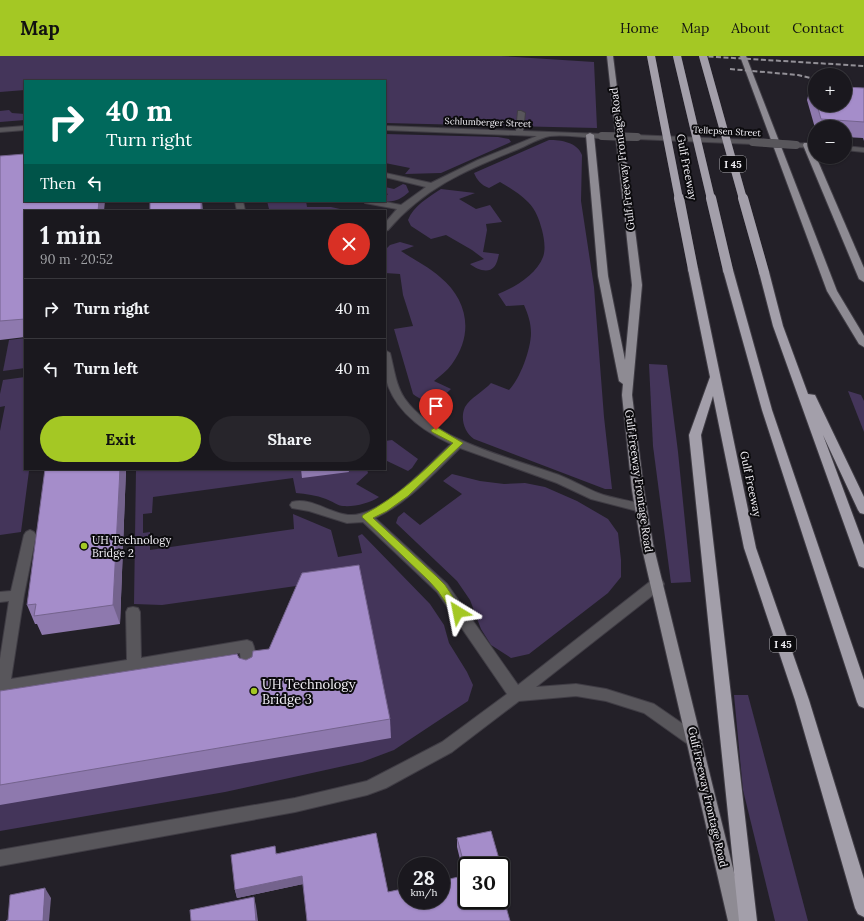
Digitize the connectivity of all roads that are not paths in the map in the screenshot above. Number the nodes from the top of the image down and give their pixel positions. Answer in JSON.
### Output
{"nodes":[{"id":1,"x":610,"y":56,"type":"edge"},
{"id":2,"x":650,"y":56,"type":"edge"},
{"id":3,"x":677,"y":56,"type":"edge"},
{"id":4,"x":703,"y":56,"type":"edge"},
{"id":5,"x":743,"y":56,"type":"edge"},
{"id":6,"x":521,"y":113,"type":"dead end"},
{"id":7,"x":24,"y":128,"type":"edge"},
{"id":8,"x":386,"y":128,"type":"edge"},
{"id":9,"x":0,"y":130,"type":"edge"},
{"id":10,"x":519,"y":132,"type":"junction"},
{"id":11,"x":549,"y":134,"type":"junction"},
{"id":12,"x":590,"y":135,"type":"junction"},
{"id":13,"x":808,"y":146,"type":"edge"},
{"id":14,"x":852,"y":149,"type":"edge"},
{"id":15,"x":863,"y":151,"type":"edge"},
{"id":16,"x":818,"y":164,"type":"edge"},
{"id":17,"x":386,"y":175,"type":"edge"},
{"id":18,"x":432,"y":186,"type":"junction"},
{"id":19,"x":373,"y":202,"type":"edge"},
{"id":20,"x":402,"y":208,"type":"junction"},
{"id":21,"x":386,"y":227,"type":"edge"},
{"id":22,"x":864,"y":279,"type":"edge"},
{"id":23,"x":778,"y":326,"type":"junction"},
{"id":24,"x":864,"y":344,"type":"edge"},
{"id":25,"x":386,"y":356,"type":"edge"},
{"id":26,"x":714,"y":376,"type":"junction"},
{"id":27,"x":627,"y":395,"type":"junction"},
{"id":28,"x":459,"y":443,"type":"junction"},
{"id":29,"x":296,"y":505,"type":"dead end"},
{"id":30,"x":641,"y":508,"type":"junction"},
{"id":31,"x":864,"y":510,"type":"edge"},
{"id":32,"x":366,"y":517,"type":"junction"},
{"id":33,"x":30,"y":535,"type":"dead end"},
{"id":34,"x":864,"y":563,"type":"edge"},
{"id":35,"x":657,"y":584,"type":"junction"},
{"id":36,"x":17,"y":595,"type":"junction"},
{"id":37,"x":0,"y":597,"type":"edge"},
{"id":38,"x":133,"y":612,"type":"dead end"},
{"id":39,"x":134,"y":665,"type":"junction"},
{"id":40,"x":249,"y":672,"type":"edge"},
{"id":41,"x":516,"y":696,"type":"junction"},
{"id":42,"x":864,"y":702,"type":"edge"},
{"id":43,"x":694,"y":740,"type":"junction"},
{"id":44,"x":0,"y":858,"type":"edge"},
{"id":45,"x":864,"y":908,"type":"edge"},
{"id":46,"x":737,"y":921,"type":"edge"},
{"id":47,"x":748,"y":921,"type":"edge"}],
"edges":[{"from":1,"to":27,"type":"main road","name":"Gulf Freeway Frontage Road"},
{"from":2,"to":26,"type":"highway","name":"Gulf Freeway","number":"I 45","bridge":true},
{"from":3,"to":42,"type":"highway","name":"Gulf Freeway","bridge":true},
{"from":4,"to":23,"type":"highway","number":"I 45","bridge":true},
{"from":5,"to":24,"type":"main road"},
{"from":6,"to":10,"type":"street"},
{"from":7,"to":9,"type":"street"},
{"from":8,"to":10,"type":"street","name":"Schlumberger Street"},
{"from":10,"to":11,"type":"street","name":"Schlumberger Street"},
{"from":11,"to":12,"type":"street","name":"Schlumberger Street"},
{"from":11,"to":18,"type":"street"},
{"from":12,"to":13,"type":"street","name":"Tellepsen Street","bridge":true},
{"from":12,"to":27,"type":"main road"},
{"from":14,"to":15,"type":"street"},
{"from":16,"to":22,"type":"main road"},
{"from":17,"to":18,"type":"street"},
{"from":18,"to":20,"type":"street"},
{"from":19,"to":20,"type":"street"},
{"from":20,"to":21,"type":"street"},
{"from":23,"to":31,"type":"highway"},
{"from":23,"to":34,"type":"highway","number":"I 45"},
{"from":25,"to":28,"type":"street"},
{"from":26,"to":45,"type":"highway","name":"Gulf Freeway","number":"I 45"},
{"from":26,"to":47,"type":"highway"},
{"from":27,"to":30,"type":"main road","name":"Gulf Freeway Frontage Road"},
{"from":28,"to":30,"type":"street"},
{"from":28,"to":32,"type":"street"},
{"from":29,"to":32,"type":"street"},
{"from":30,"to":35,"type":"main road","name":"Gulf Freeway Frontage Road"},
{"from":32,"to":41,"type":"street"},
{"from":33,"to":36,"type":"street"},
{"from":35,"to":41,"type":"street"},
{"from":35,"to":43,"type":"main road","name":"Gulf Freeway Frontage Road"},
{"from":36,"to":37,"type":"street"},
{"from":36,"to":39,"type":"street"},
{"from":38,"to":39,"type":"street"},
{"from":39,"to":40,"type":"street"},
{"from":41,"to":43,"type":"street"},
{"from":41,"to":44,"type":"street"},
{"from":43,"to":46,"type":"main road","name":"Gulf Freeway Frontage Road"}]}
